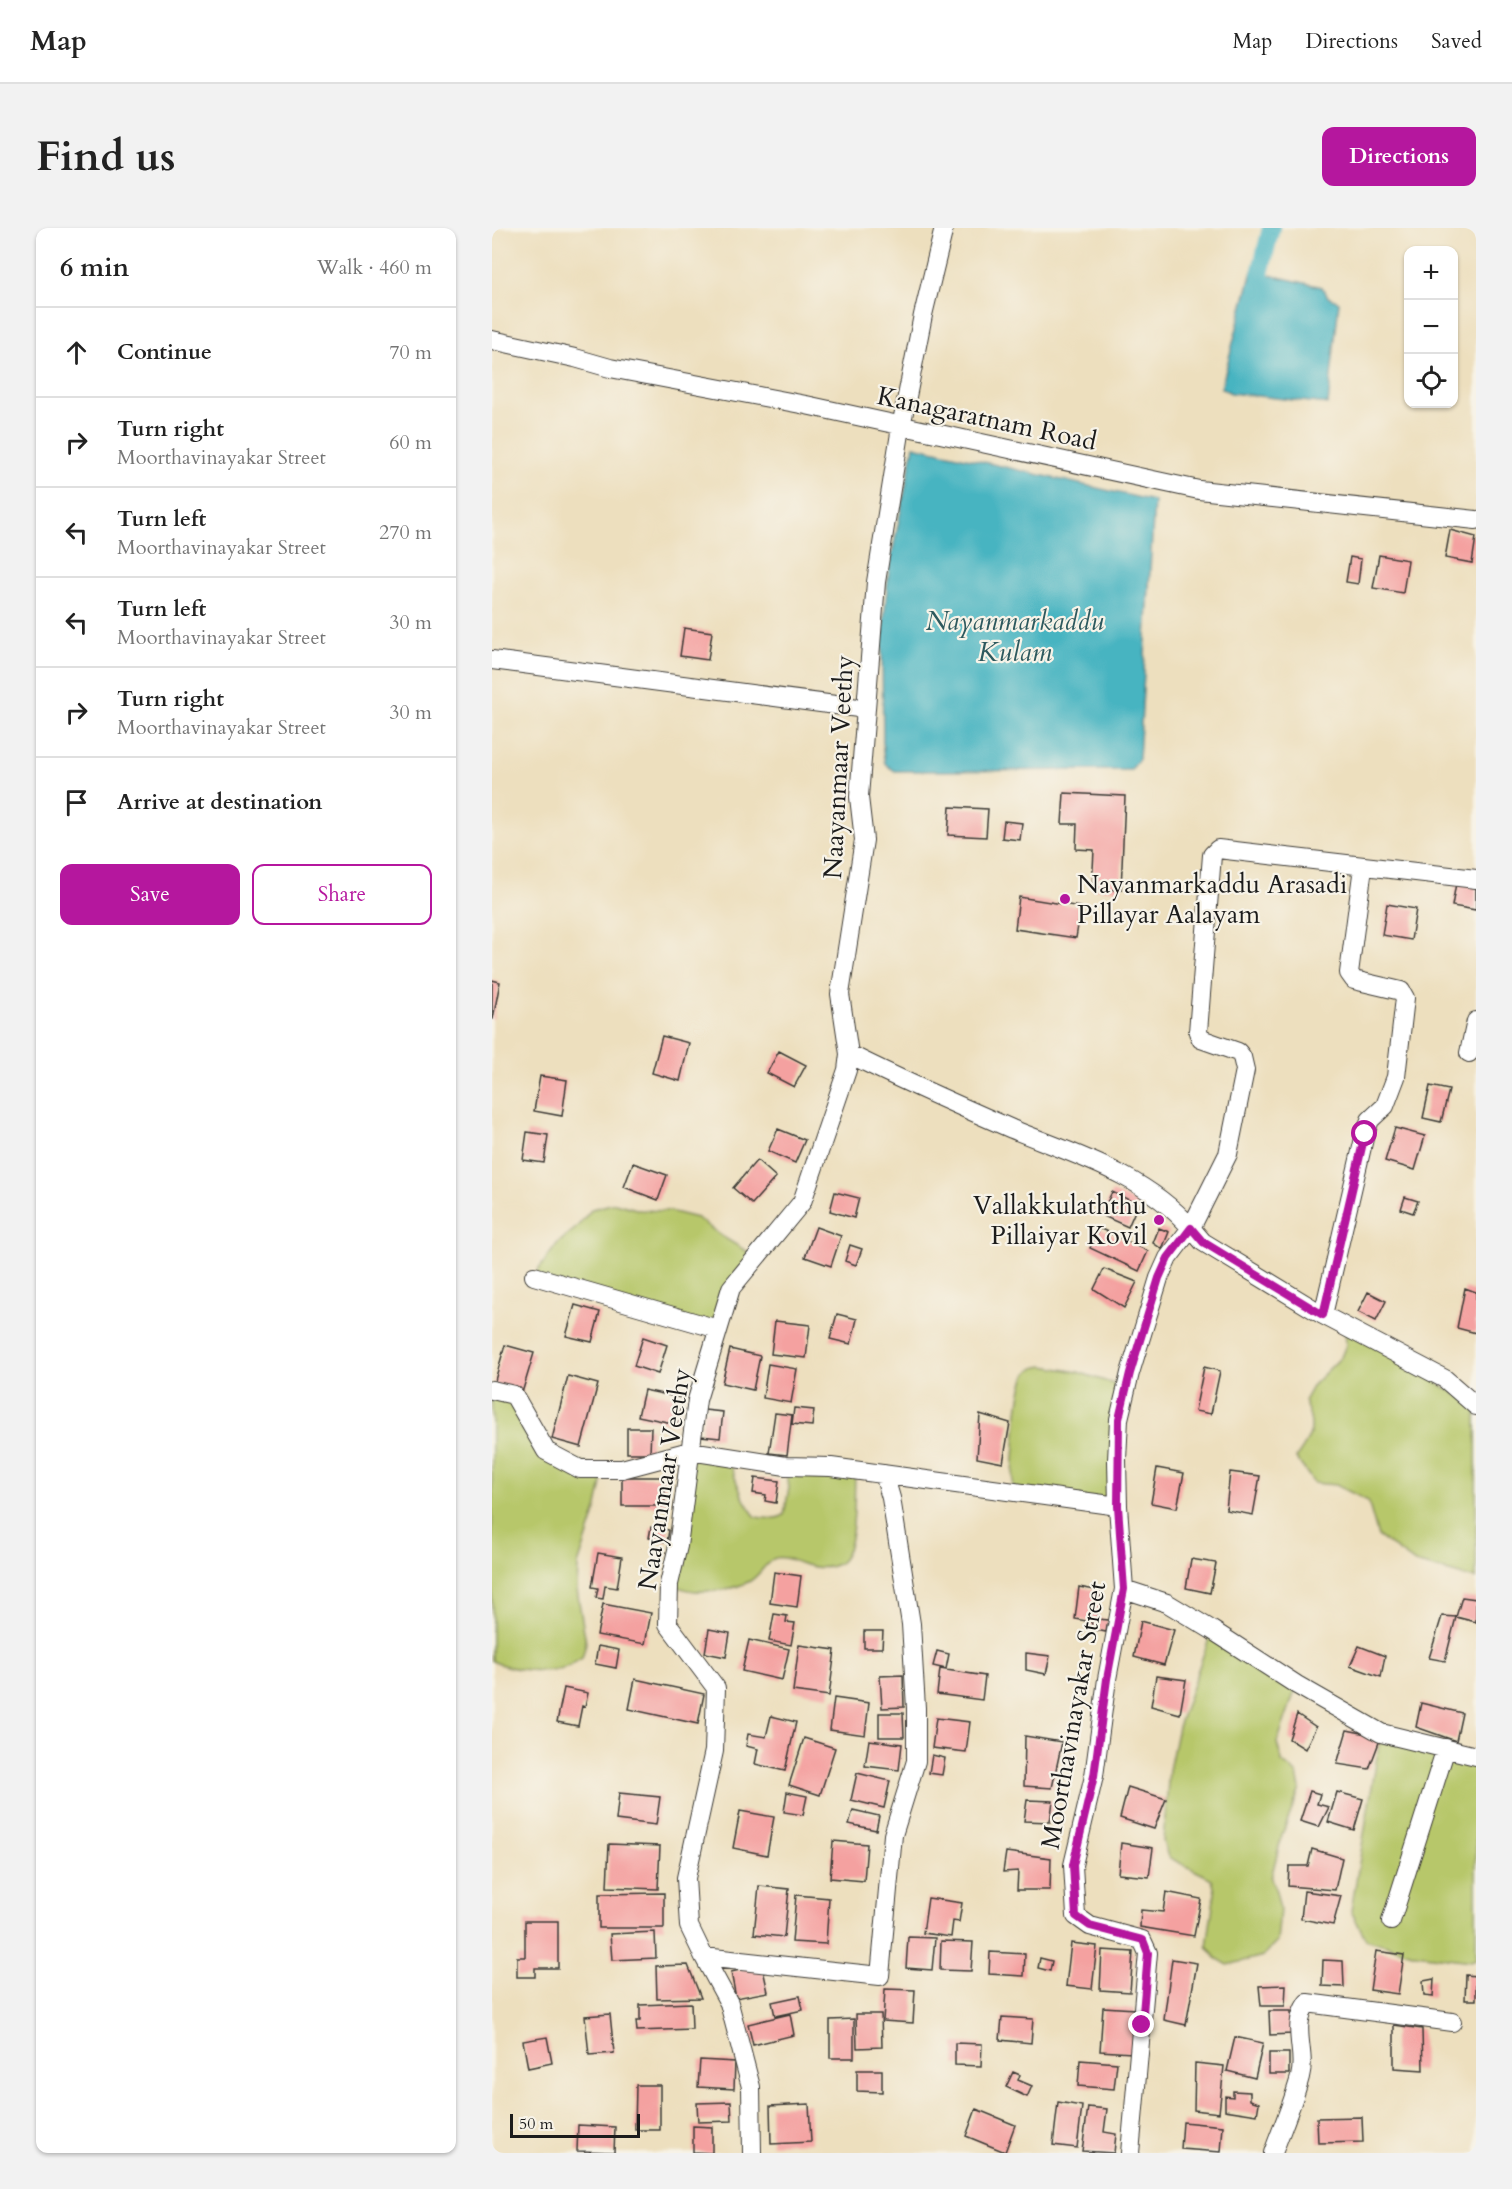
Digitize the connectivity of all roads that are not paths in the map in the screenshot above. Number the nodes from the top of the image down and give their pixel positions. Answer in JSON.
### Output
{"nodes":[{"id":1,"x":944,"y":228,"type":"edge"},
{"id":2,"x":492,"y":340,"type":"edge"},
{"id":3,"x":901,"y":427,"type":"junction"},
{"id":4,"x":1476,"y":520,"type":"edge"},
{"id":5,"x":492,"y":660,"type":"edge"},
{"id":6,"x":866,"y":709,"type":"junction"},
{"id":7,"x":1363,"y":867,"type":"junction"},
{"id":8,"x":1476,"y":879,"type":"edge"},
{"id":9,"x":1476,"y":1021,"type":"edge"},
{"id":10,"x":1469,"y":1053,"type":"dead end"},
{"id":11,"x":849,"y":1054,"type":"junction"},
{"id":12,"x":1191,"y":1228,"type":"junction"},
{"id":13,"x":534,"y":1276,"type":"dead end"},
{"id":14,"x":1323,"y":1315,"type":"junction"},
{"id":15,"x":718,"y":1329,"type":"junction"},
{"id":16,"x":492,"y":1390,"type":"edge"},
{"id":17,"x":1476,"y":1406,"type":"edge"},
{"id":18,"x":690,"y":1450,"type":"junction"},
{"id":19,"x":884,"y":1474,"type":"junction"},
{"id":20,"x":1118,"y":1506,"type":"junction"},
{"id":21,"x":1124,"y":1589,"type":"junction"},
{"id":22,"x":1446,"y":1748,"type":"junction"},
{"id":23,"x":1476,"y":1756,"type":"edge"},
{"id":24,"x":1391,"y":1921,"type":"dead end"},
{"id":25,"x":704,"y":1957,"type":"junction"},
{"id":26,"x":1452,"y":2022,"type":"dead end"},
{"id":27,"x":752,"y":2153,"type":"edge"},
{"id":28,"x":1131,"y":2153,"type":"edge"},
{"id":29,"x":1272,"y":2153,"type":"edge"}],
"edges":[{"from":1,"to":3,"type":"street","name":"Naayanmaar Veethy"},
{"from":2,"to":3,"type":"street","name":"Kanagaratnam Road"},
{"from":3,"to":4,"type":"street","name":"Kanagaratnam Road"},
{"from":3,"to":6,"type":"street","name":"Naayanmaar Veethy"},
{"from":5,"to":6,"type":"street"},
{"from":6,"to":11,"type":"street","name":"Naayanmaar Veethy"},
{"from":7,"to":8,"type":"street"},
{"from":7,"to":12,"type":"street","name":"Moorthavinayakar Street"},
{"from":7,"to":14,"type":"street"},
{"from":9,"to":10,"type":"street"},
{"from":11,"to":12,"type":"street"},
{"from":11,"to":15,"type":"street","name":"Naayanmaar Veethy"},
{"from":12,"to":14,"type":"street"},
{"from":12,"to":20,"type":"street","name":"Moorthavinayakar Street"},
{"from":13,"to":15,"type":"street"},
{"from":14,"to":17,"type":"street"},
{"from":15,"to":18,"type":"street","name":"Naayanmaar Veethy"},
{"from":16,"to":18,"type":"street"},
{"from":18,"to":19,"type":"street"},
{"from":18,"to":25,"type":"street","name":"Naayanmaar Veethy"},
{"from":19,"to":20,"type":"street"},
{"from":19,"to":25,"type":"street"},
{"from":20,"to":21,"type":"street","name":"Moorthavinayakar Street"},
{"from":21,"to":22,"type":"street"},
{"from":21,"to":28,"type":"street","name":"Moorthavinayakar Street"},
{"from":22,"to":23,"type":"street"},
{"from":22,"to":24,"type":"street"},
{"from":25,"to":27,"type":"street","name":"Naayanmaar Veethy"},
{"from":26,"to":29,"type":"street"}]}
